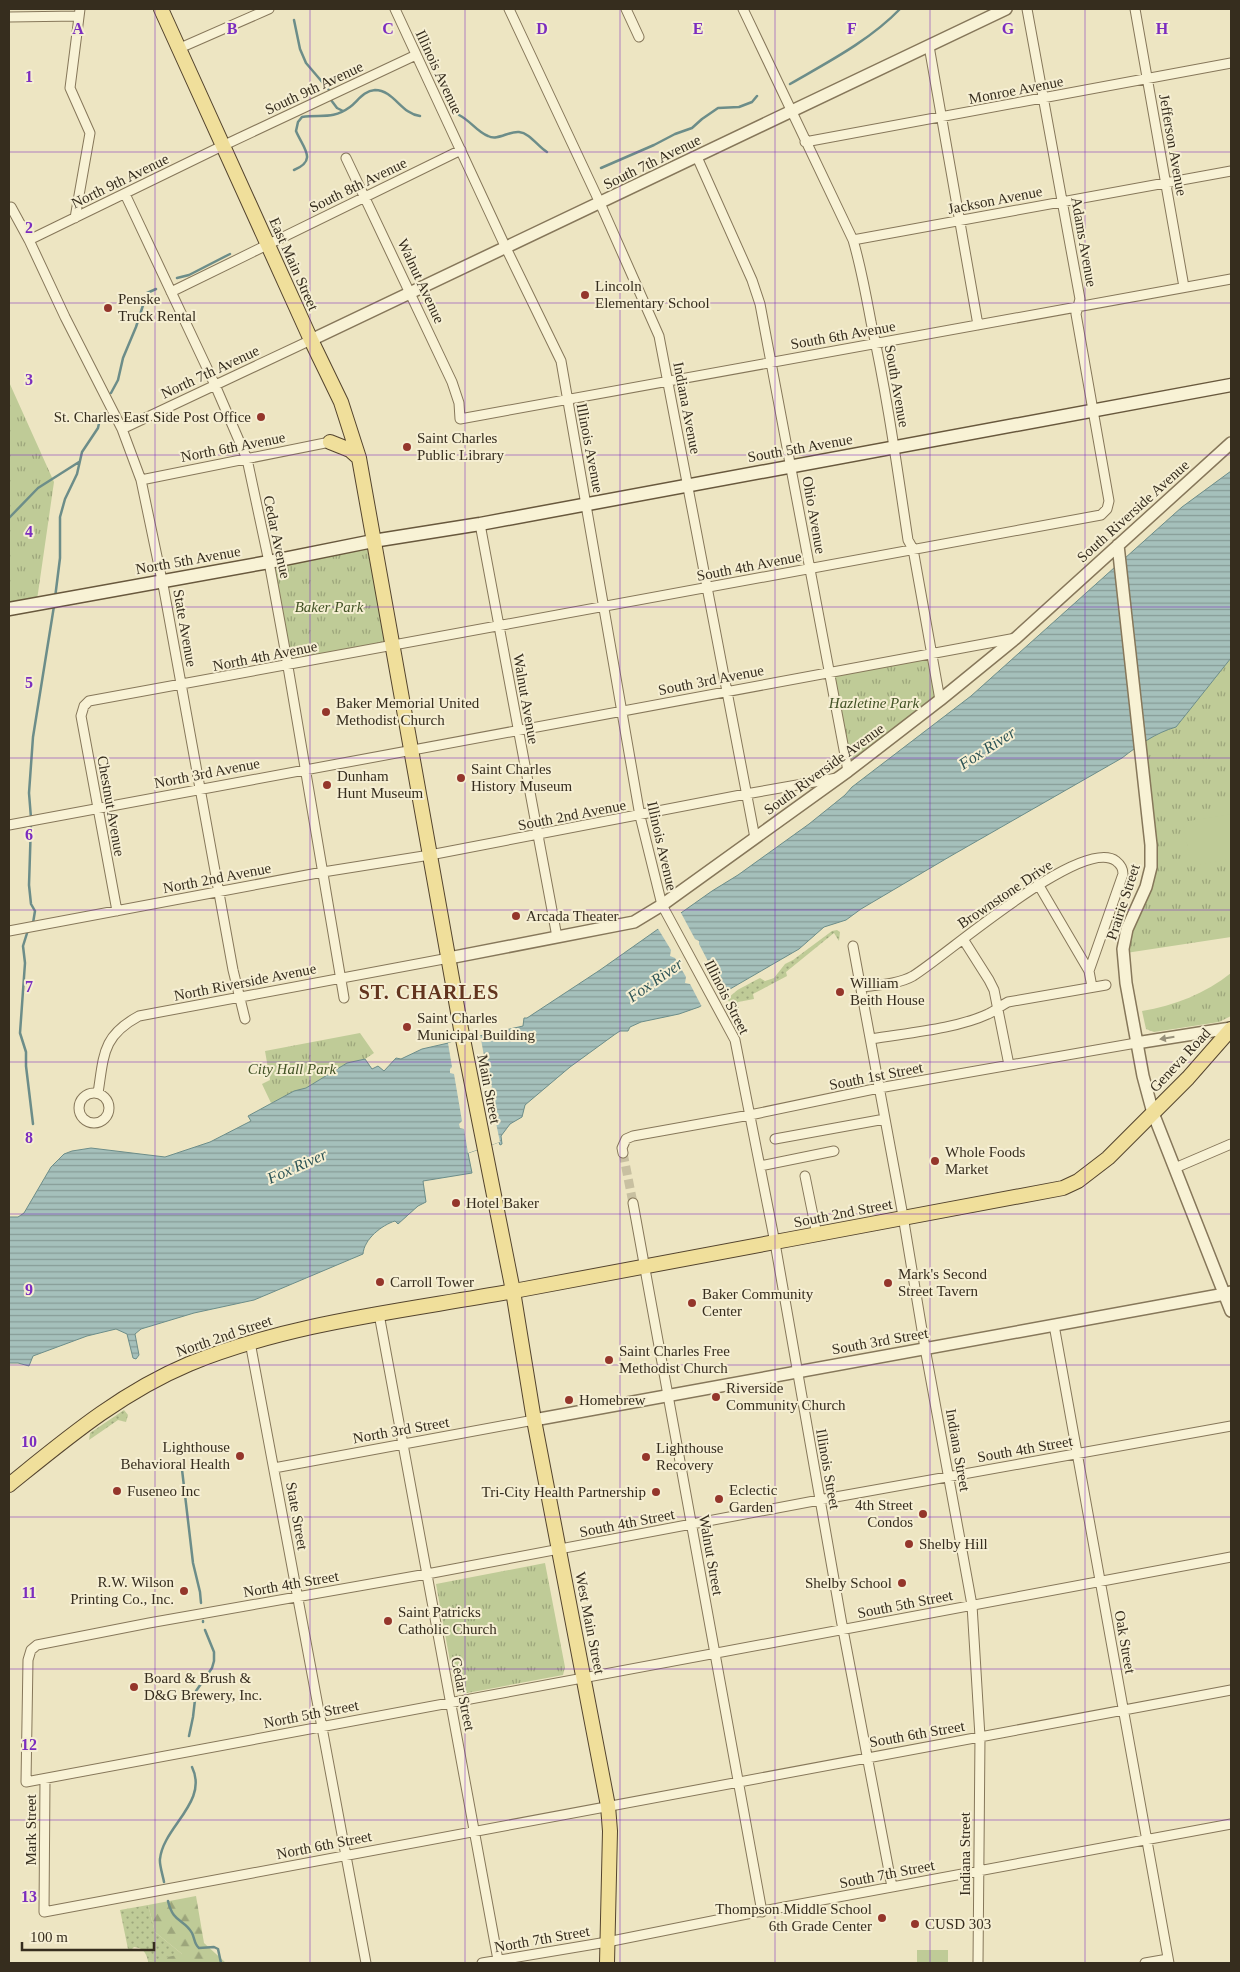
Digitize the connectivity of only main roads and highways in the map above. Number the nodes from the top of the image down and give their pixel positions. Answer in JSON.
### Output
{"nodes":[{"id":1,"x":161,"y":9,"type":"edge"},
{"id":2,"x":1231,"y":385,"type":"edge"},
{"id":3,"x":346,"y":416,"type":"junction"},
{"id":4,"x":359,"y":458,"type":"junction"},
{"id":5,"x":374,"y":541,"type":"junction"},
{"id":6,"x":13,"y":609,"type":"edge"},
{"id":7,"x":411,"y":751,"type":"joint"},
{"id":8,"x":1231,"y":1028,"type":"edge"},
{"id":9,"x":1153,"y":1113,"type":"joint"},
{"id":10,"x":512,"y":1291,"type":"junction"},
{"id":11,"x":9,"y":1485,"type":"edge"},
{"id":12,"x":607,"y":1963,"type":"edge"}],
"edges":[{"from":1,"to":3,"type":"main road","name":"East Main Street"},
{"from":2,"to":5,"type":"main road","name":"South 5th Avenue"},
{"from":3,"to":4,"type":"main road","name":"East Main Street"},
{"from":3,"to":4,"type":"main road"},
{"from":4,"to":5,"type":"main road","name":"East Main Street"},
{"from":5,"to":6,"type":"main road","name":"North 5th Avenue"},
{"from":5,"to":7,"type":"main road","name":"East Main Street"},
{"from":7,"to":10,"type":"main road","name":"Main Street"},
{"from":8,"to":9,"type":"main road","name":"Geneva Road"},
{"from":9,"to":10,"type":"main road","name":"South 2nd Street"},
{"from":10,"to":11,"type":"main road","name":"North 2nd Street"},
{"from":10,"to":12,"type":"main road","name":"West Main Street"}]}
